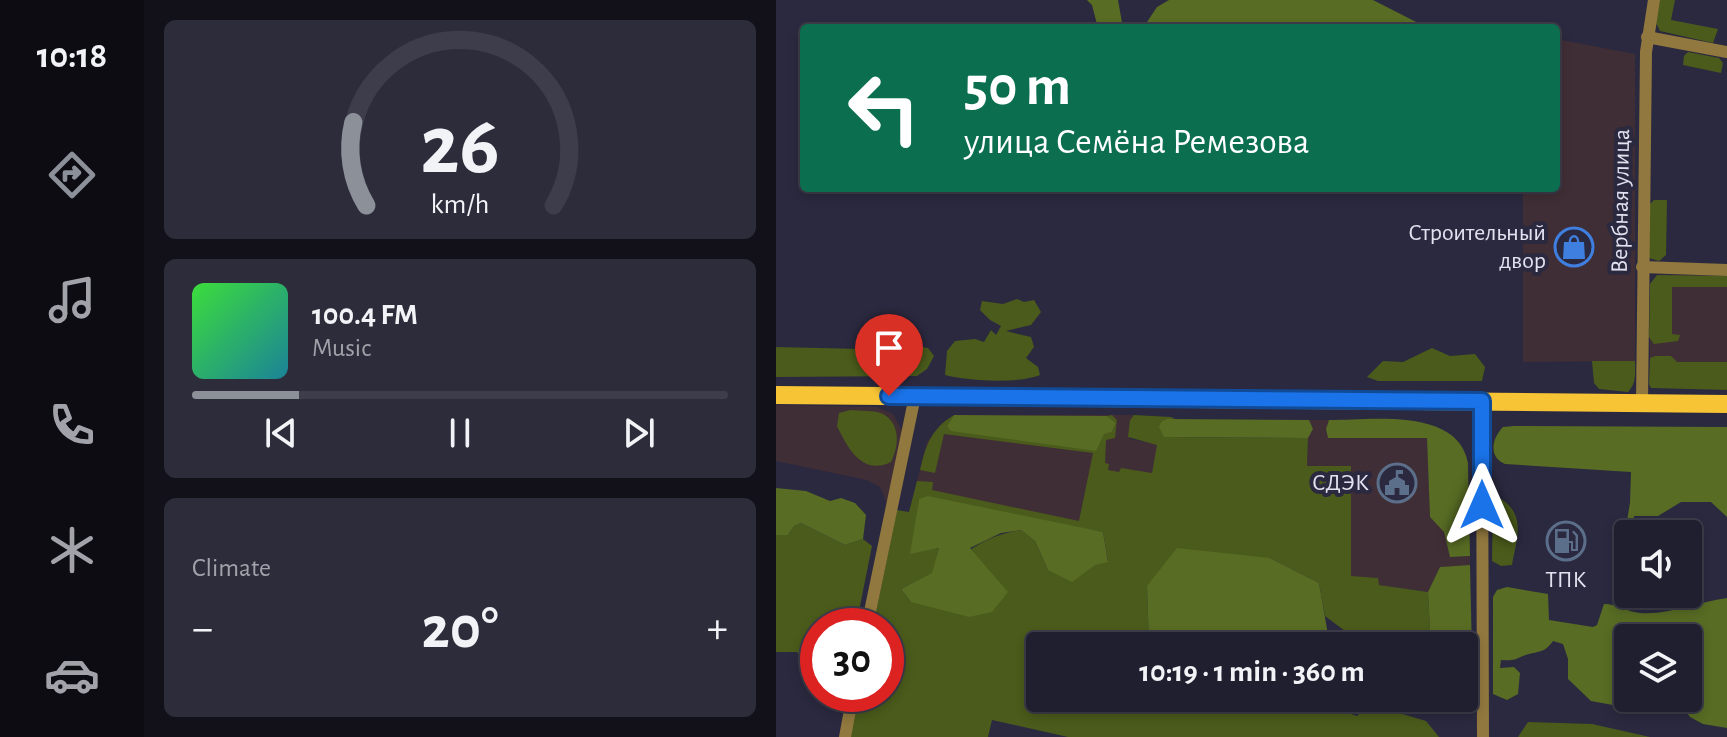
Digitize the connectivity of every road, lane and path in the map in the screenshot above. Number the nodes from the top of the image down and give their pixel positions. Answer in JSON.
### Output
{"nodes":[{"id":1,"x":1654,"y":0,"type":"edge"},
{"id":2,"x":1647,"y":37,"type":"junction"},
{"id":3,"x":1727,"y":52,"type":"edge"},
{"id":4,"x":1642,"y":267,"type":"junction"},
{"id":5,"x":1727,"y":270,"type":"edge"},
{"id":6,"x":776,"y":395,"type":"edge"},
{"id":7,"x":915,"y":396,"type":"junction"},
{"id":8,"x":1482,"y":401,"type":"junction"},
{"id":9,"x":1642,"y":403,"type":"junction"},
{"id":10,"x":1727,"y":404,"type":"edge"},
{"id":11,"x":871,"y":608,"type":"edge"},
{"id":12,"x":850,"y":712,"type":"edge"},
{"id":13,"x":845,"y":737,"type":"edge"},
{"id":14,"x":1483,"y":737,"type":"edge"}],
"edges":[{"from":1,"to":2,"type":"street","name":"Вербная улица"},
{"from":2,"to":3,"type":"street"},
{"from":2,"to":4,"type":"street","name":"Вербная улица"},
{"from":4,"to":5,"type":"street"},
{"from":4,"to":9,"type":"street","name":"Вербная улица"},
{"from":6,"to":7,"type":"main road"},
{"from":7,"to":8,"type":"main road"},
{"from":7,"to":11,"type":"street"},
{"from":8,"to":9,"type":"main road"},
{"from":8,"to":14,"type":"street"},
{"from":9,"to":10,"type":"main road"},
{"from":12,"to":13,"type":"street"}]}
